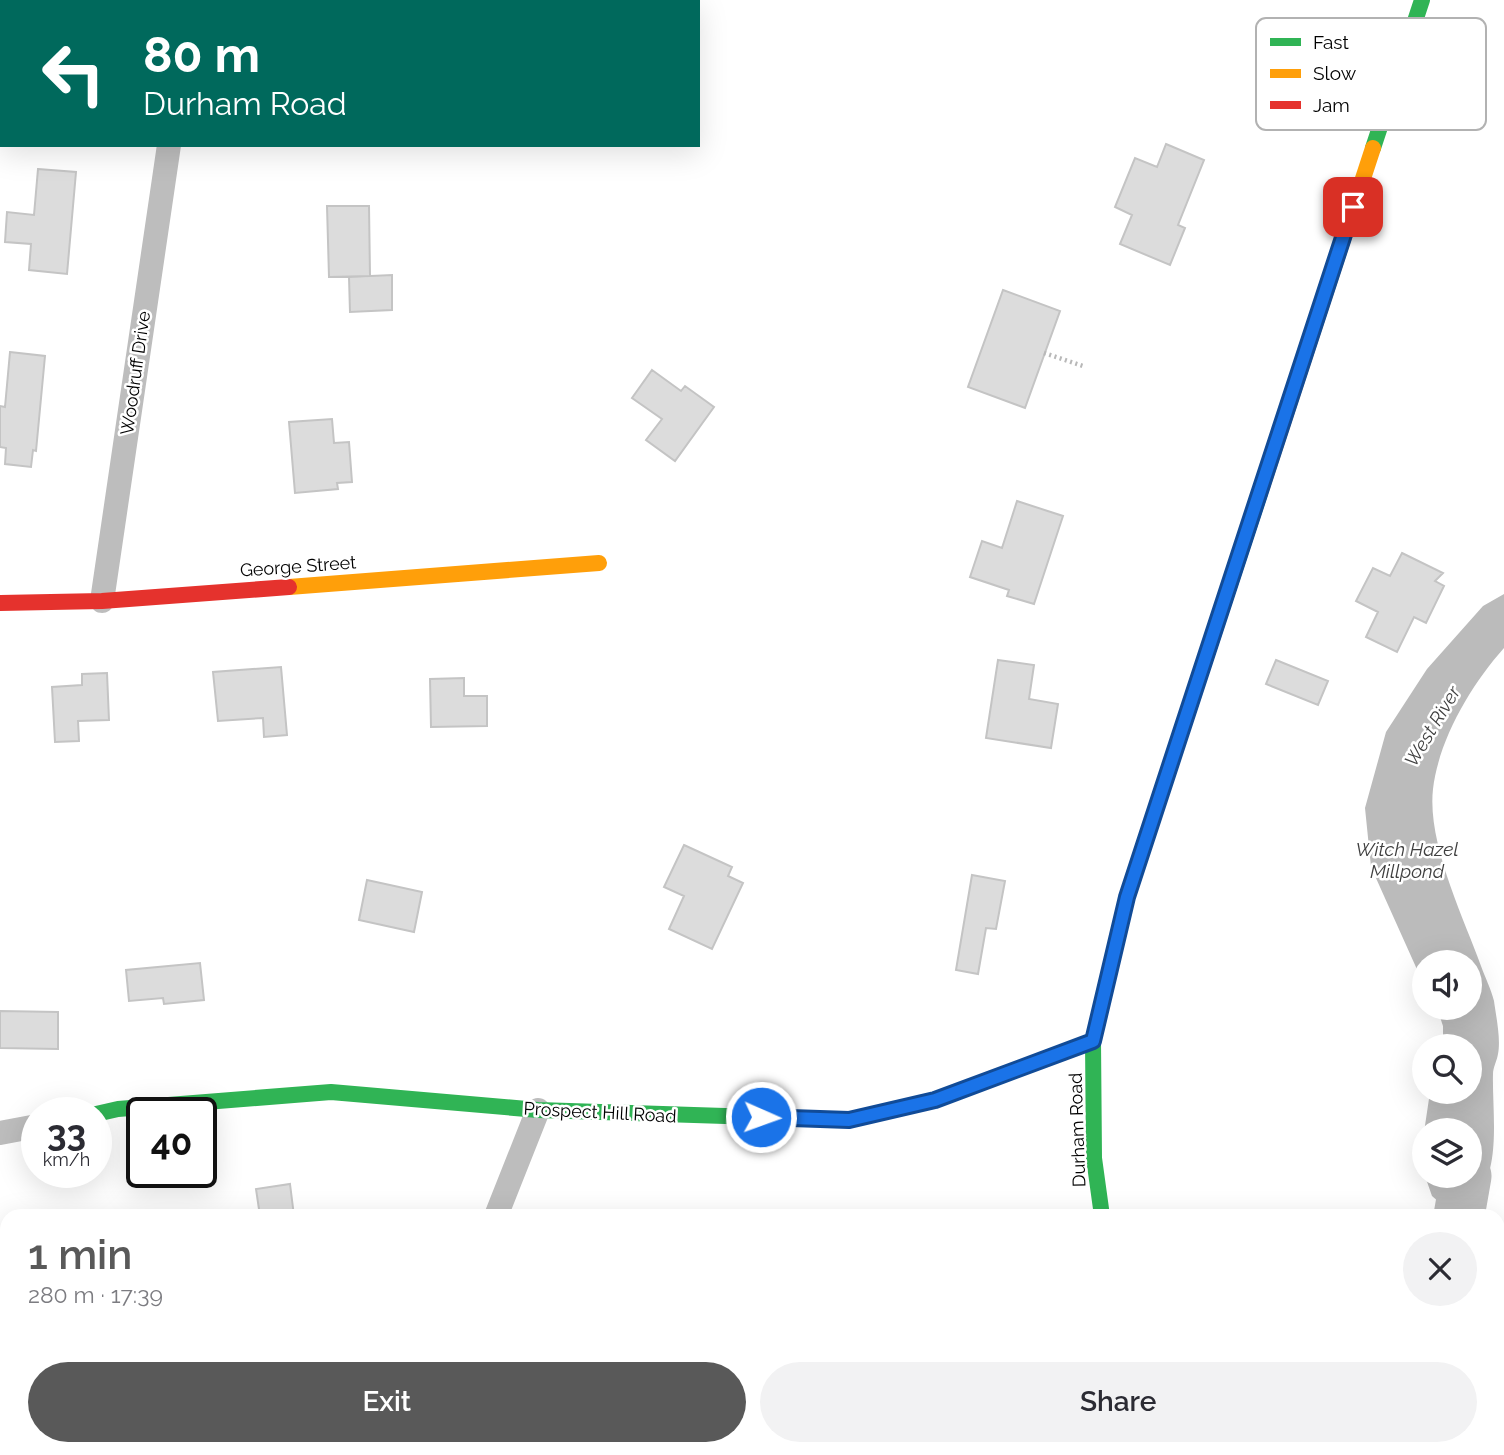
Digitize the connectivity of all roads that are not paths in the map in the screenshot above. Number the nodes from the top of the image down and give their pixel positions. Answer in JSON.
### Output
{"nodes":[{"id":1,"x":1422,"y":0,"type":"edge"},
{"id":2,"x":1416,"y":18,"type":"edge"},
{"id":3,"x":1379,"y":130,"type":"edge"},
{"id":4,"x":169,"y":147,"type":"edge"},
{"id":5,"x":599,"y":563,"type":"dead end"},
{"id":6,"x":102,"y":601,"type":"junction"},
{"id":7,"x":0,"y":603,"type":"edge"},
{"id":8,"x":1093,"y":1041,"type":"junction"},
{"id":9,"x":112,"y":1110,"type":"edge"},
{"id":10,"x":538,"y":1110,"type":"junction"},
{"id":11,"x":21,"y":1129,"type":"edge"},
{"id":12,"x":0,"y":1133,"type":"edge"},
{"id":13,"x":499,"y":1209,"type":"edge"},
{"id":14,"x":1101,"y":1209,"type":"edge"}],
"edges":[{"from":1,"to":2,"type":"street","name":"Durham Road"},
{"from":3,"to":8,"type":"street","name":"Durham Road"},
{"from":4,"to":6,"type":"street","name":"Woodruff Drive"},
{"from":5,"to":6,"type":"street","name":"George Street"},
{"from":6,"to":7,"type":"street","name":"George Street"},
{"from":8,"to":10,"type":"street","name":"Prospect Hill Road"},
{"from":8,"to":14,"type":"street","name":"Durham Road"},
{"from":9,"to":10,"type":"street","name":"Prospect Hill Road"},
{"from":10,"to":13,"type":"street"},
{"from":11,"to":12,"type":"street"}]}
